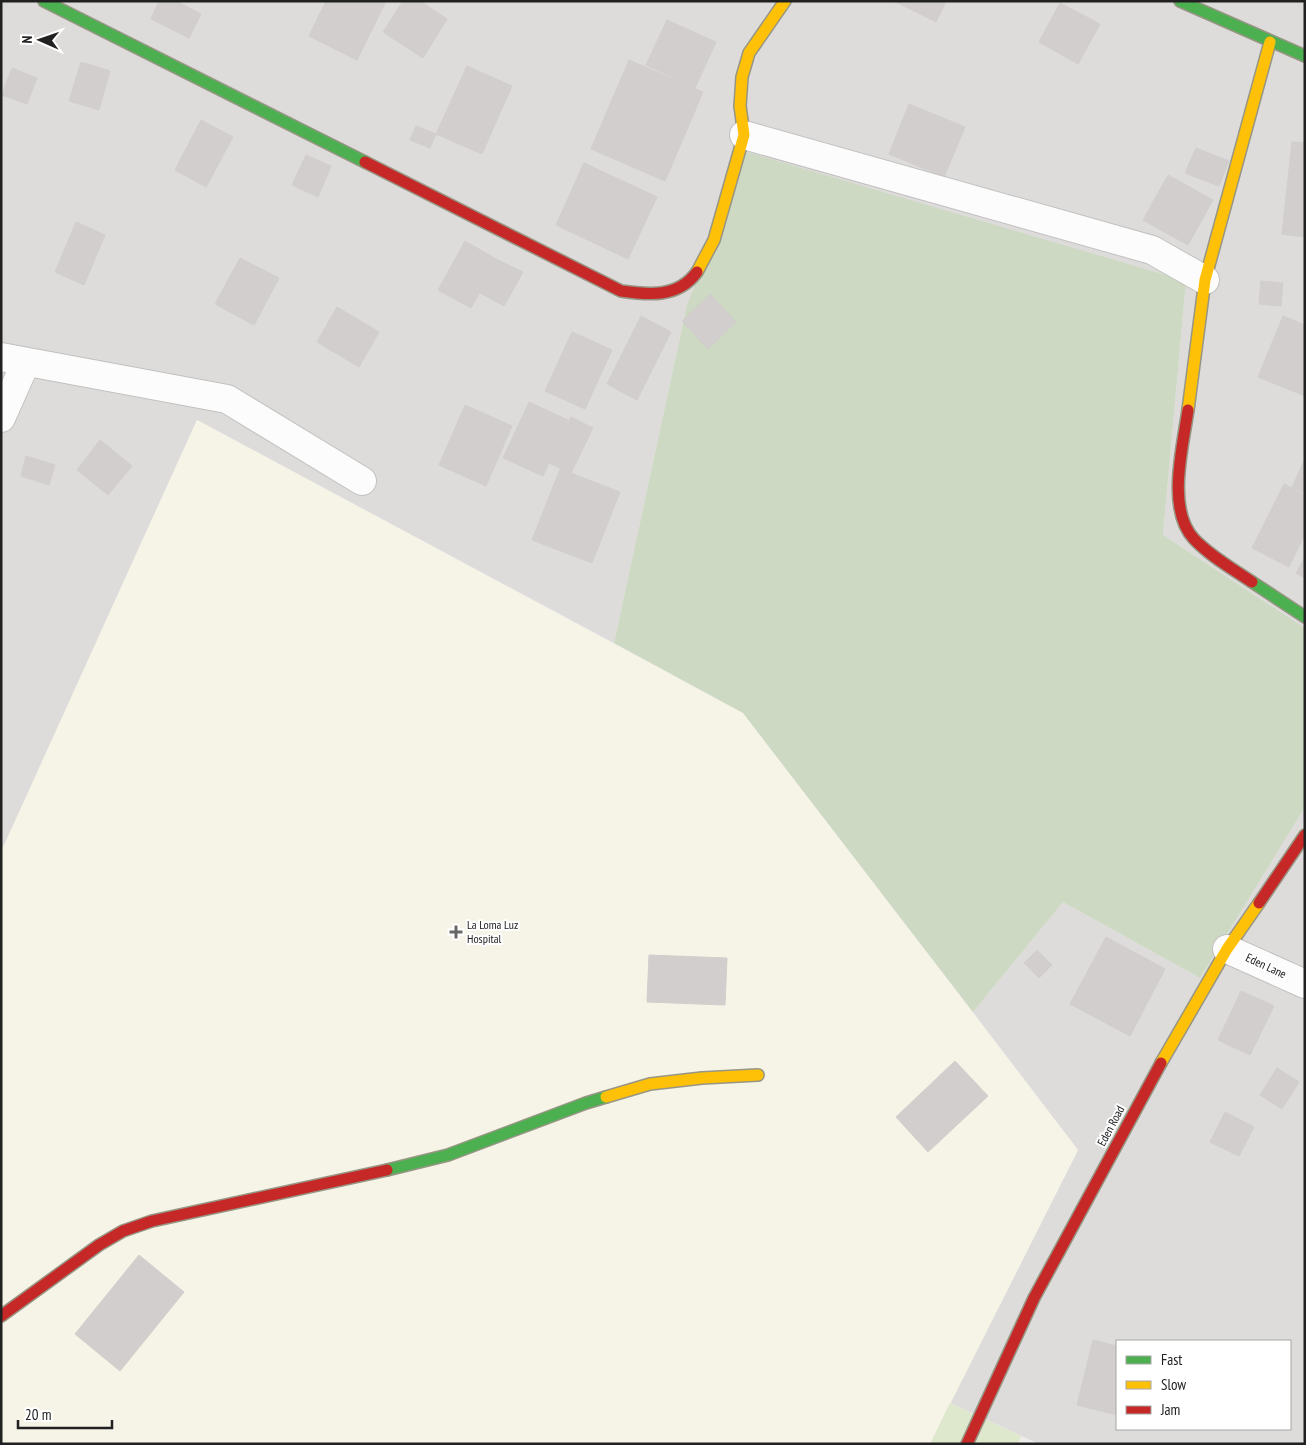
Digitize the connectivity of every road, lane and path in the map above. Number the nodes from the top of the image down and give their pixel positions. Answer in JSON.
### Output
{"nodes":[{"id":1,"x":44,"y":1,"type":"edge"},
{"id":2,"x":785,"y":1,"type":"edge"},
{"id":3,"x":1180,"y":1,"type":"edge"},
{"id":4,"x":1270,"y":42,"type":"junction"},
{"id":5,"x":1305,"y":56,"type":"edge"},
{"id":6,"x":744,"y":135,"type":"junction"},
{"id":7,"x":1206,"y":280,"type":"junction"},
{"id":8,"x":13,"y":360,"type":"edge"},
{"id":9,"x":1,"y":418,"type":"edge"},
{"id":10,"x":362,"y":480,"type":"dead end"},
{"id":11,"x":1305,"y":617,"type":"edge"},
{"id":12,"x":1305,"y":836,"type":"edge"},
{"id":13,"x":1227,"y":949,"type":"junction"},
{"id":14,"x":1305,"y":984,"type":"edge"},
{"id":15,"x":758,"y":1075,"type":"dead end"},
{"id":16,"x":1,"y":1316,"type":"edge"},
{"id":17,"x":966,"y":1444,"type":"edge"}],
"edges":[{"from":1,"to":6,"type":"street"},
{"from":2,"to":6,"type":"street"},
{"from":3,"to":4,"type":"street"},
{"from":4,"to":5,"type":"street"},
{"from":4,"to":7,"type":"street"},
{"from":6,"to":7,"type":"street"},
{"from":7,"to":11,"type":"street"},
{"from":8,"to":9,"type":"street"},
{"from":8,"to":10,"type":"street"},
{"from":12,"to":13,"type":"street","name":"Eden Road"},
{"from":13,"to":14,"type":"street","name":"Eden Lane"},
{"from":13,"to":17,"type":"street","name":"Eden Road"},
{"from":15,"to":16,"type":"street"}]}
